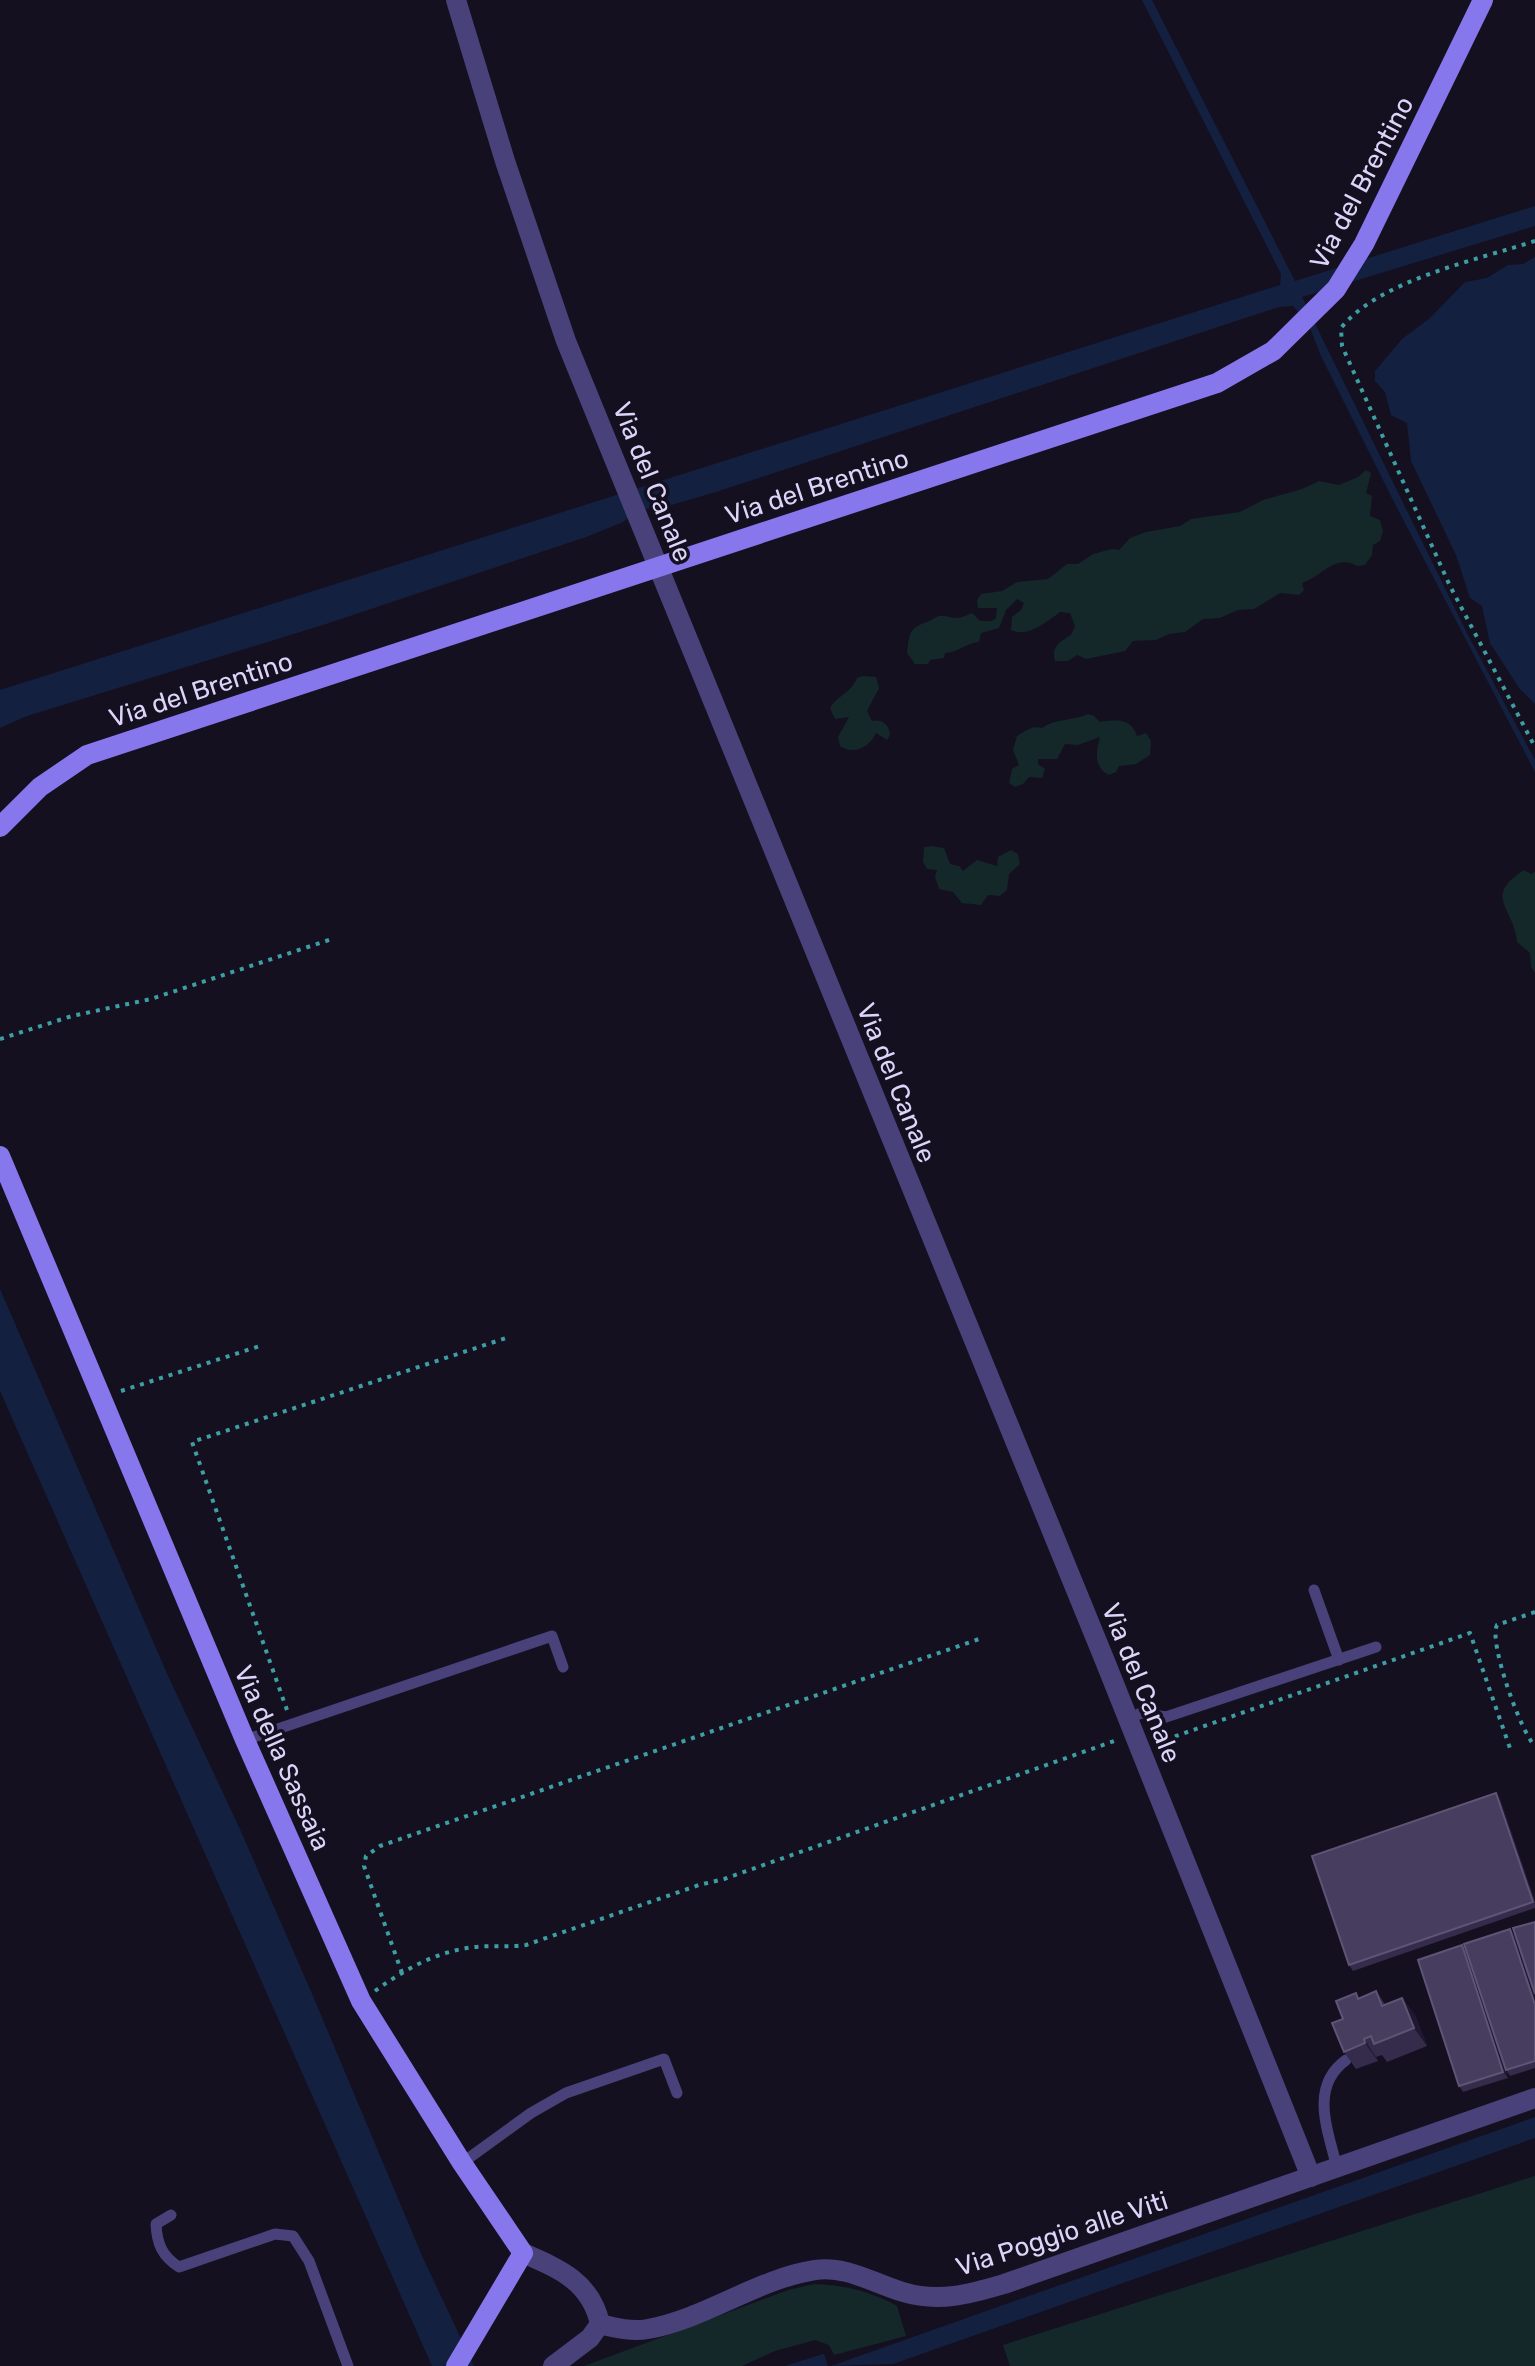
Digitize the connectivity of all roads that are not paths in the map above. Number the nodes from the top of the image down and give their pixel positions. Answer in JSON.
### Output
{"nodes":[{"id":1,"x":456,"y":0,"type":"edge"},
{"id":2,"x":1483,"y":0,"type":"edge"},
{"id":3,"x":658,"y":567,"type":"junction"},
{"id":4,"x":0,"y":827,"type":"edge"},
{"id":5,"x":0,"y":1156,"type":"edge"},
{"id":6,"x":1314,"y":1590,"type":"dead end"},
{"id":7,"x":1376,"y":1647,"type":"dead end"},
{"id":8,"x":1339,"y":1660,"type":"junction"},
{"id":9,"x":563,"y":1667,"type":"dead end"},
{"id":10,"x":1134,"y":1734,"type":"junction"},
{"id":11,"x":245,"y":1740,"type":"junction"},
{"id":12,"x":1346,"y":2060,"type":"edge"},
{"id":13,"x":677,"y":2093,"type":"dead end"},
{"id":14,"x":1535,"y":2098,"type":"edge"},
{"id":15,"x":462,"y":2163,"type":"junction"},
{"id":16,"x":1337,"y":2168,"type":"junction"},
{"id":17,"x":1311,"y":2177,"type":"junction"},
{"id":18,"x":171,"y":2215,"type":"dead end"},
{"id":19,"x":523,"y":2253,"type":"junction"},
{"id":20,"x":600,"y":2324,"type":"junction"},
{"id":21,"x":348,"y":2366,"type":"edge"},
{"id":22,"x":456,"y":2366,"type":"edge"},
{"id":23,"x":553,"y":2366,"type":"edge"}],
"edges":[{"from":1,"to":3,"type":"street","name":"Via del Canale"},
{"from":2,"to":3,"type":"street","name":"Via del Brentino"},
{"from":3,"to":4,"type":"street","name":"Via del Brentino"},
{"from":3,"to":10,"type":"street","name":"Via del Canale"},
{"from":5,"to":11,"type":"street","name":"Via della Sassaia"},
{"from":6,"to":8,"type":"lane"},
{"from":7,"to":8,"type":"lane"},
{"from":8,"to":10,"type":"lane"},
{"from":9,"to":11,"type":"lane"},
{"from":10,"to":17,"type":"street","name":"Via del Canale"},
{"from":11,"to":15,"type":"street","name":"Via della Sassaia"},
{"from":12,"to":16,"type":"lane"},
{"from":13,"to":15,"type":"lane"},
{"from":14,"to":16,"type":"street","name":"Via Poggio alle Viti"},
{"from":15,"to":19,"type":"street","name":"Via della Sassaia"},
{"from":16,"to":17,"type":"street","name":"Via Poggio alle Viti"},
{"from":17,"to":20,"type":"street","name":"Via Poggio alle Viti"},
{"from":18,"to":21,"type":"lane"},
{"from":19,"to":20,"type":"street"},
{"from":19,"to":22,"type":"street"},
{"from":20,"to":23,"type":"street"}]}
